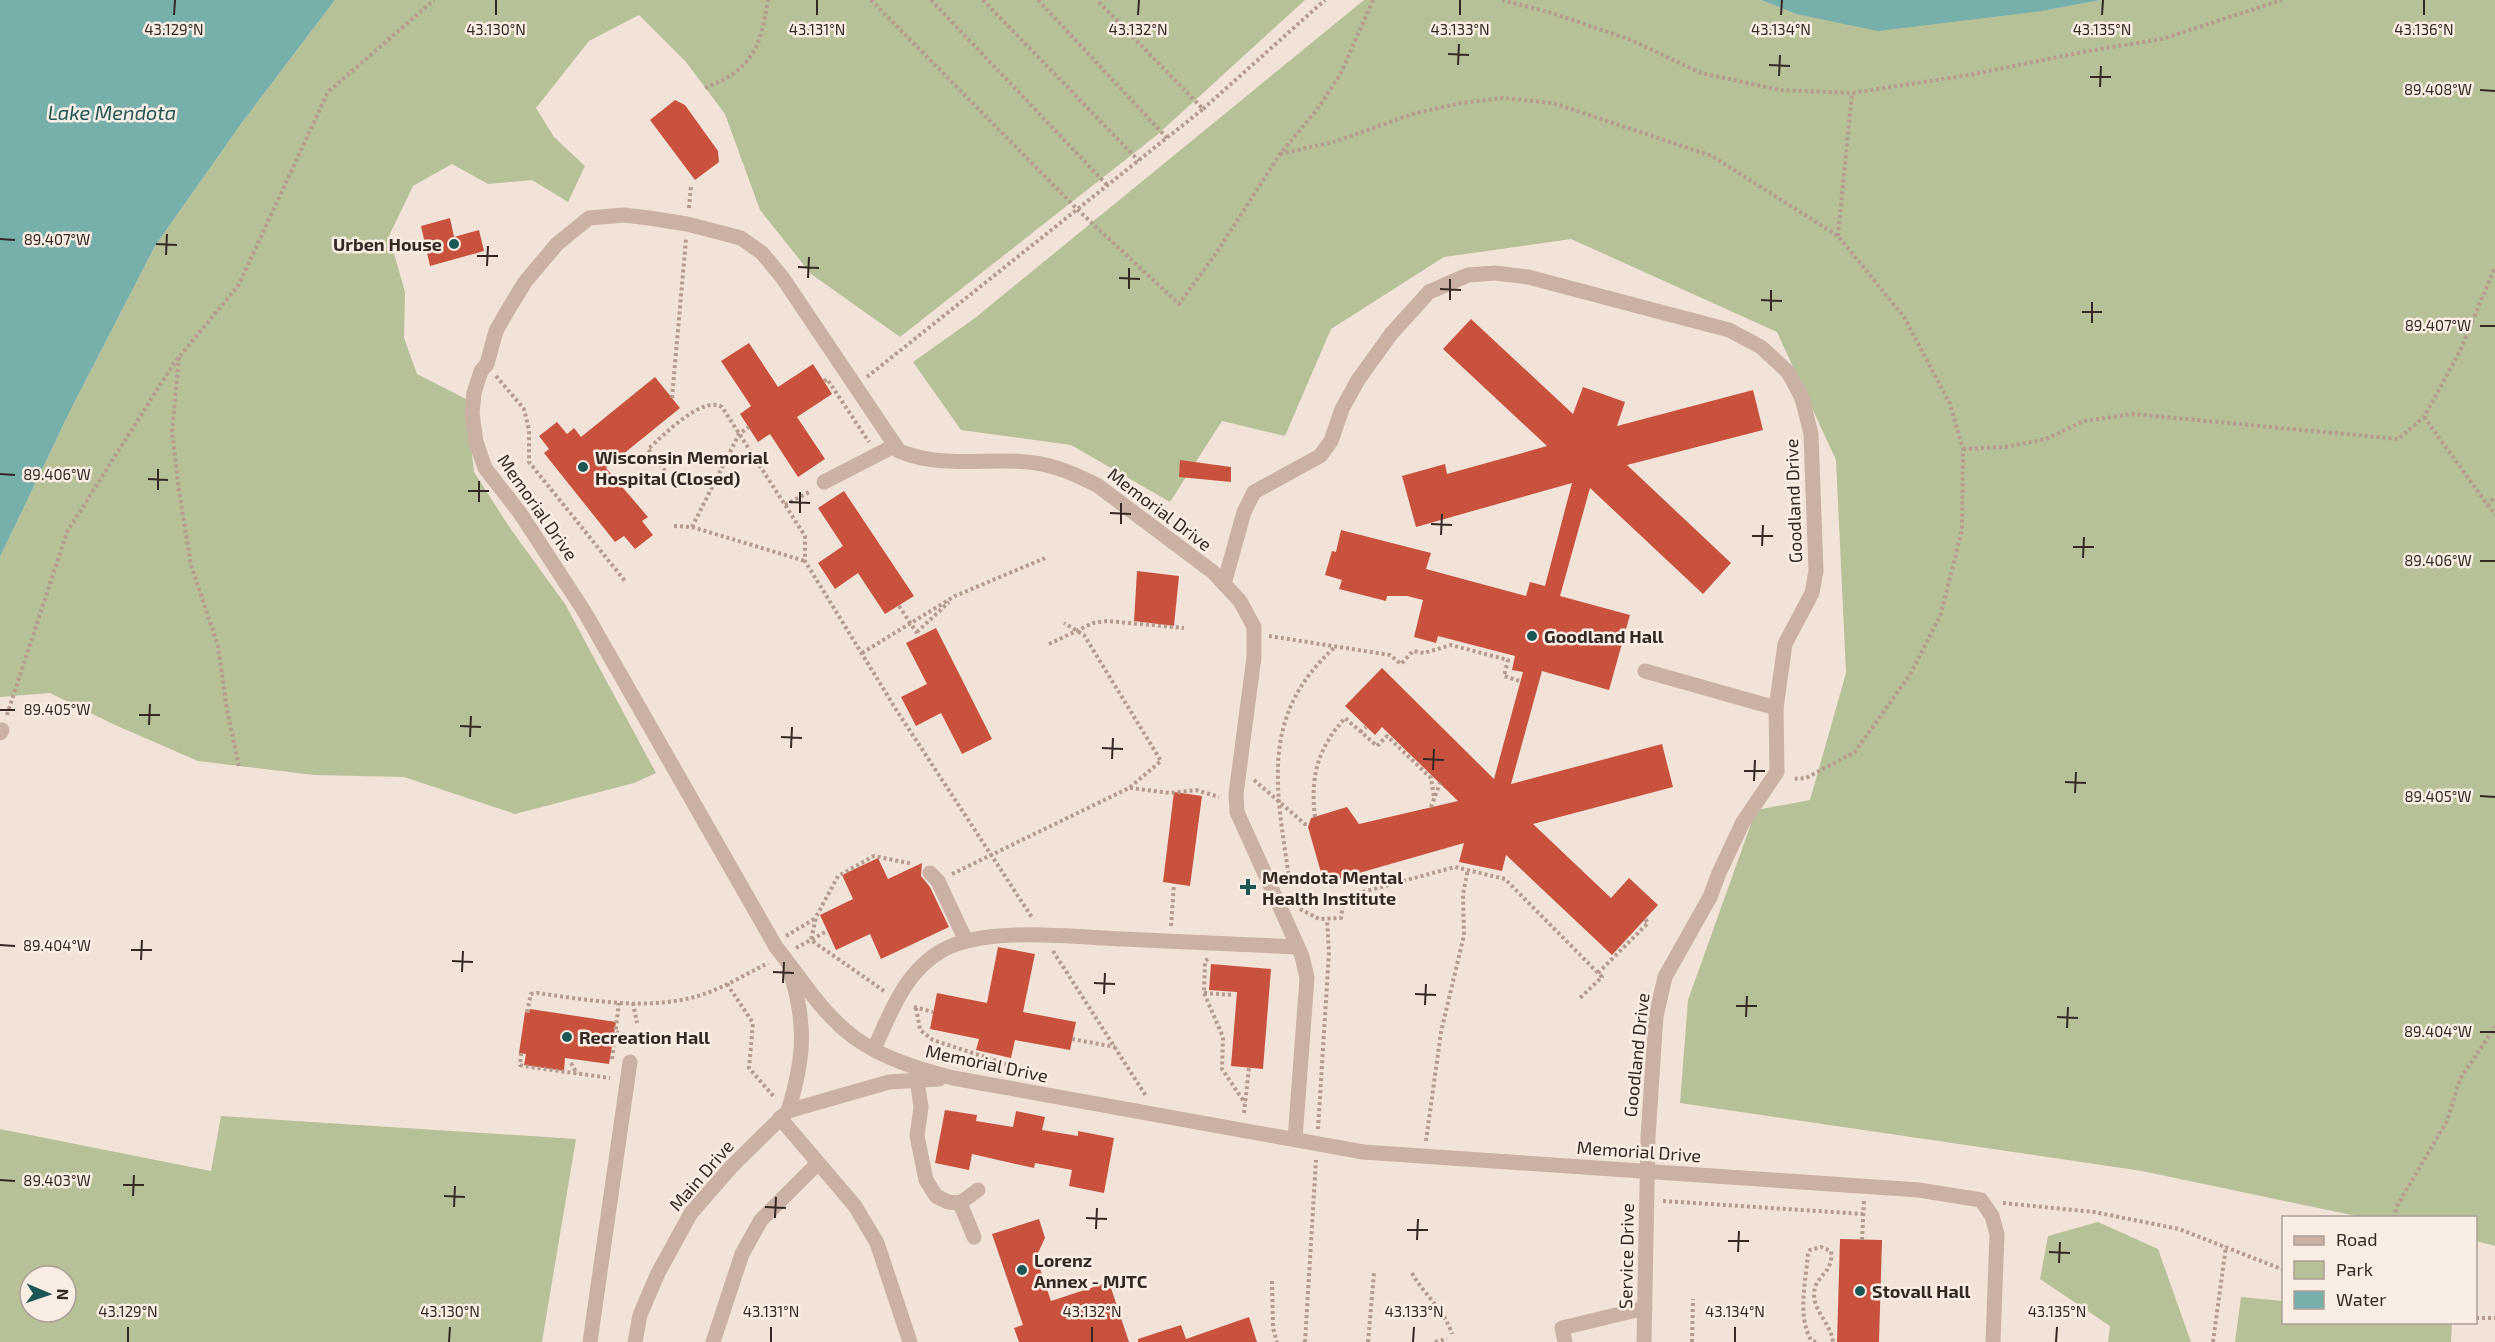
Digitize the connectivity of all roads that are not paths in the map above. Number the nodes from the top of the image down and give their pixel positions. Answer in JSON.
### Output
{"nodes":[{"id":1,"x":894,"y":447,"type":"junction"},
{"id":2,"x":824,"y":482,"type":"road end"},
{"id":3,"x":1224,"y":584,"type":"junction"},
{"id":4,"x":1645,"y":671,"type":"dead end"},
{"id":5,"x":1776,"y":708,"type":"junction"},
{"id":6,"x":934,"y":877,"type":"road end"},
{"id":7,"x":966,"y":941,"type":"junction"},
{"id":8,"x":1297,"y":947,"type":"junction"},
{"id":9,"x":781,"y":953,"type":"junction"},
{"id":10,"x":874,"y":1049,"type":"junction"},
{"id":11,"x":630,"y":1062,"type":"dead end"},
{"id":12,"x":953,"y":1078,"type":"junction"},
{"id":13,"x":917,"y":1080,"type":"junction"},
{"id":14,"x":784,"y":1115,"type":"junction"},
{"id":15,"x":1295,"y":1139,"type":"junction"},
{"id":16,"x":818,"y":1163,"type":"junction"},
{"id":17,"x":1647,"y":1170,"type":"junction"},
{"id":18,"x":978,"y":1190,"type":"dead end"},
{"id":19,"x":960,"y":1203,"type":"junction"},
{"id":20,"x":974,"y":1237,"type":"dead end"},
{"id":21,"x":1645,"y":1308,"type":"junction"},
{"id":22,"x":590,"y":1342,"type":"edge"},
{"id":23,"x":636,"y":1342,"type":"edge"},
{"id":24,"x":713,"y":1342,"type":"edge"},
{"id":25,"x":910,"y":1342,"type":"edge"},
{"id":26,"x":1565,"y":1342,"type":"edge"},
{"id":27,"x":1644,"y":1342,"type":"edge"},
{"id":28,"x":1993,"y":1342,"type":"edge"}],
"edges":[{"from":1,"to":2,"type":"lane"},
{"from":1,"to":3,"type":"lane","name":"Memorial Drive"},
{"from":1,"to":9,"type":"lane","name":"Memorial Drive"},
{"from":3,"to":5,"type":"lane","name":"Goodland Drive"},
{"from":3,"to":8,"type":"lane","name":"Memorial Drive"},
{"from":4,"to":5,"type":"lane"},
{"from":5,"to":17,"type":"lane","name":"Goodland Drive"},
{"from":6,"to":7,"type":"lane"},
{"from":7,"to":8,"type":"lane"},
{"from":7,"to":10,"type":"lane"},
{"from":8,"to":15,"type":"lane","name":"Memorial Drive"},
{"from":9,"to":10,"type":"lane","name":"Memorial Drive"},
{"from":9,"to":14,"type":"lane","name":"Main Drive"},
{"from":10,"to":12,"type":"lane","name":"Memorial Drive"},
{"from":11,"to":22,"type":"lane"},
{"from":12,"to":13,"type":"lane","name":"Main Drive"},
{"from":12,"to":15,"type":"lane","name":"Memorial Drive"},
{"from":13,"to":14,"type":"lane","name":"Main Drive"},
{"from":13,"to":19,"type":"lane"},
{"from":14,"to":16,"type":"lane"},
{"from":14,"to":23,"type":"lane","name":"Main Drive"},
{"from":15,"to":17,"type":"lane","name":"Memorial Drive"},
{"from":16,"to":24,"type":"lane"},
{"from":16,"to":25,"type":"lane"},
{"from":17,"to":21,"type":"lane","name":"Service Drive"},
{"from":17,"to":28,"type":"lane","name":"Memorial Drive"},
{"from":18,"to":19,"type":"lane"},
{"from":19,"to":20,"type":"lane"},
{"from":21,"to":26,"type":"lane"},
{"from":21,"to":27,"type":"lane","name":"Service Drive"}]}
